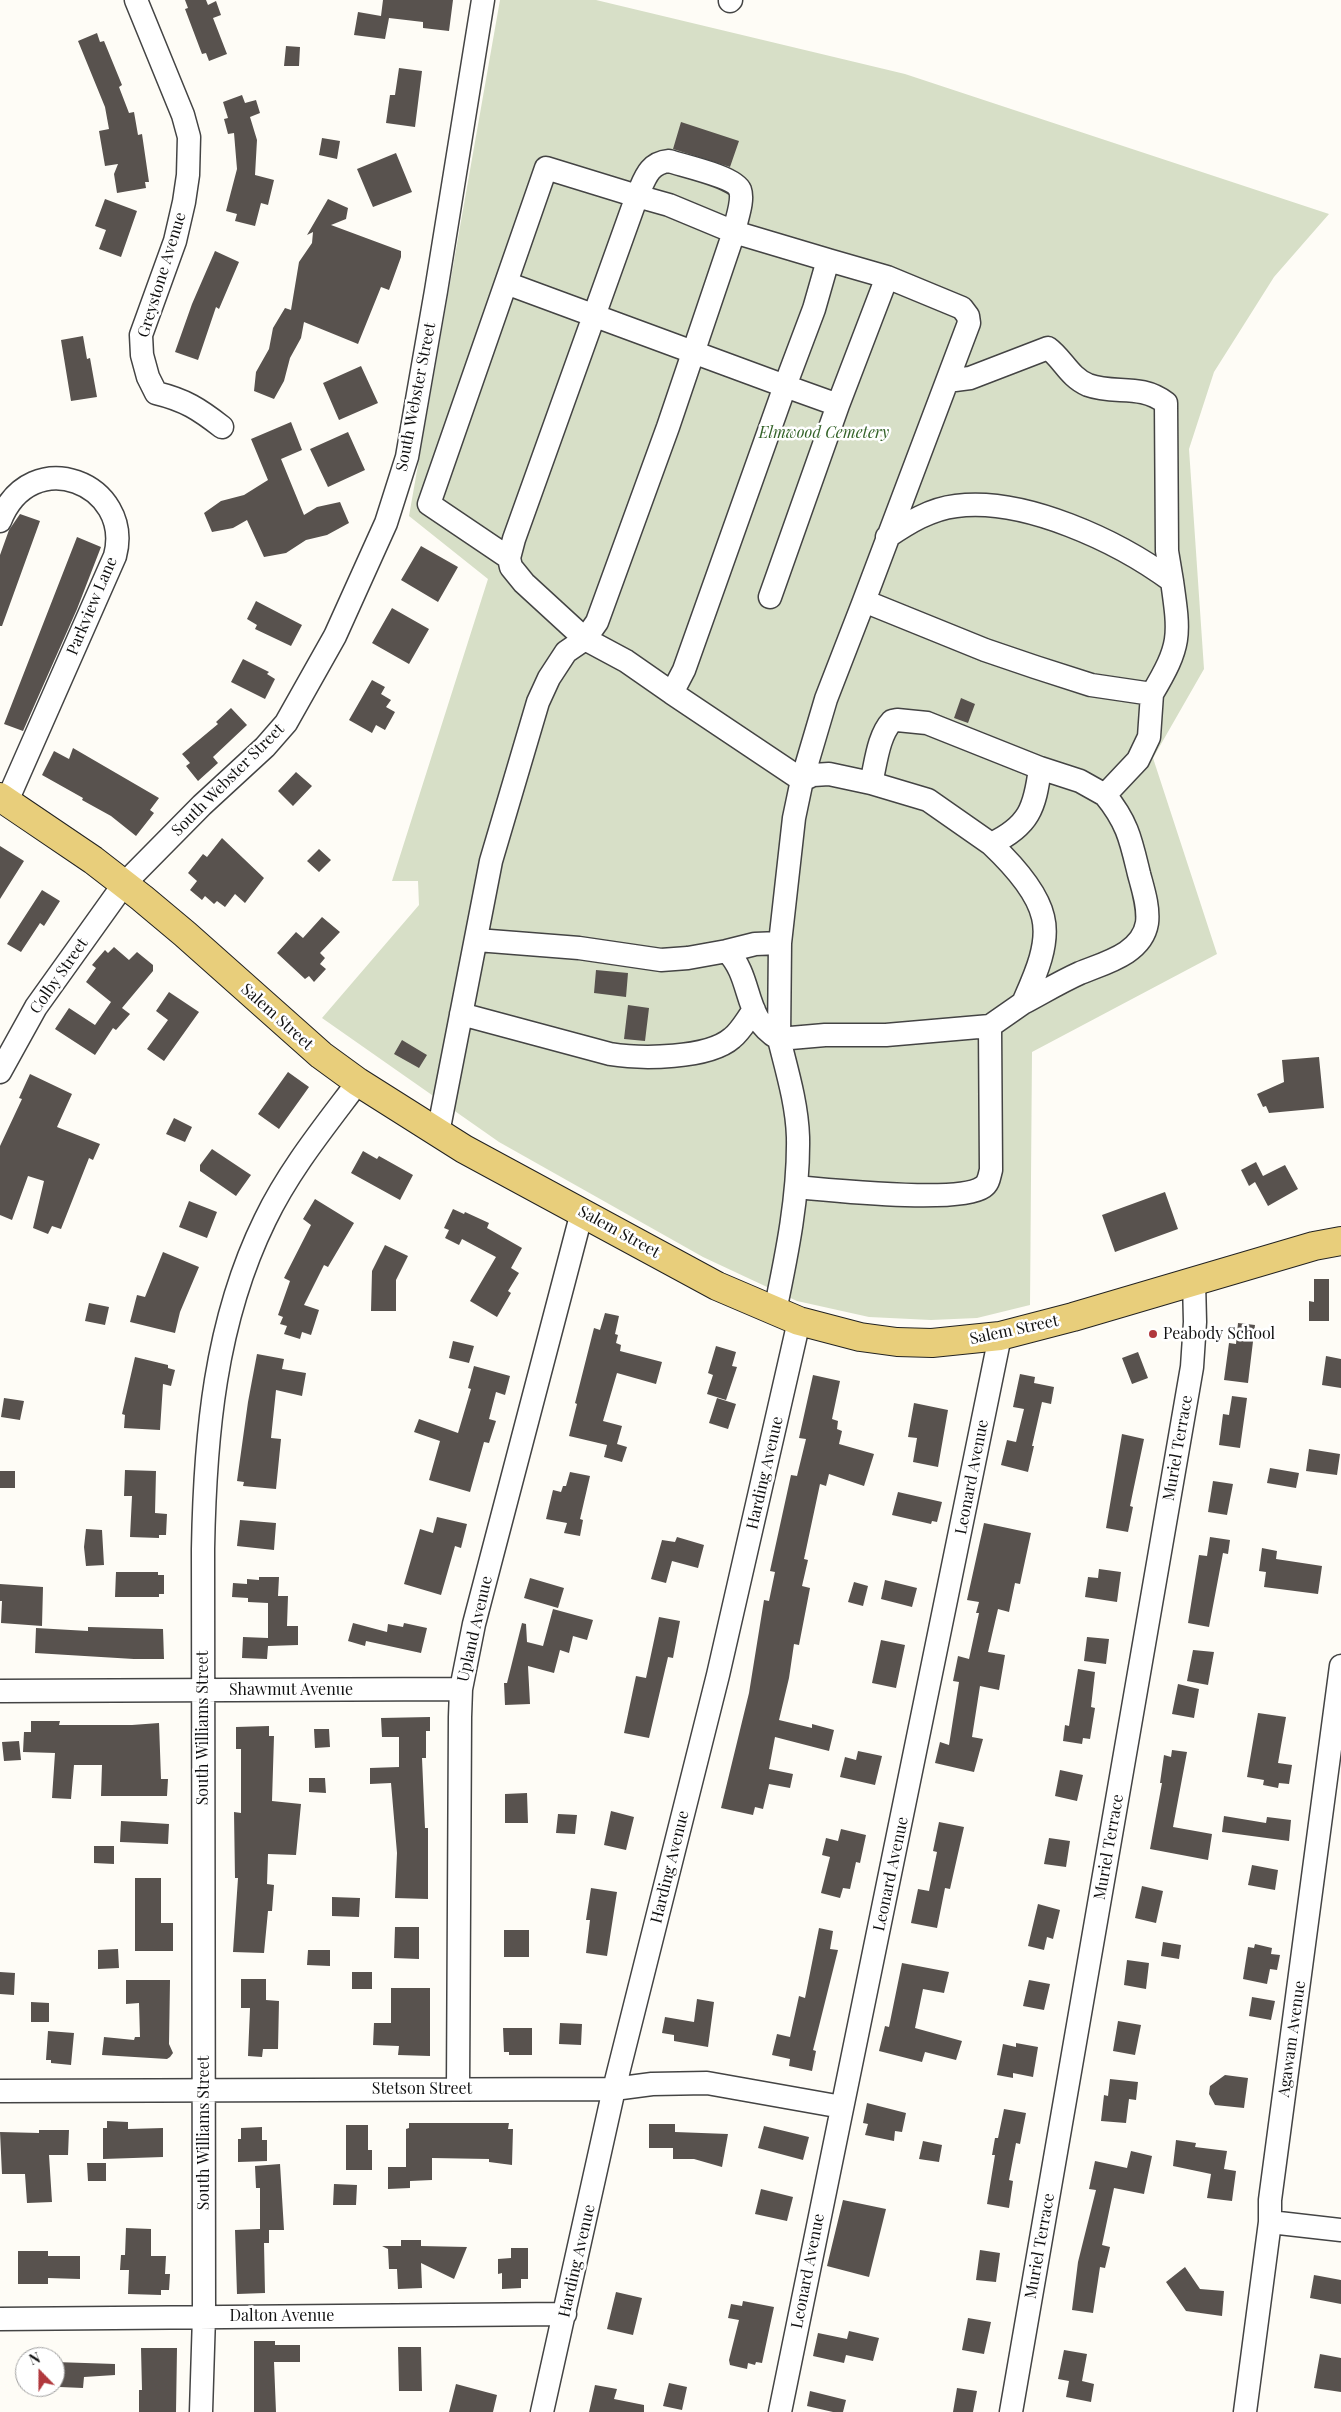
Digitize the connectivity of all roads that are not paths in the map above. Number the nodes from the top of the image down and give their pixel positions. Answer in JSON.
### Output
{"nodes":[{"id":1,"x":136,"y":0,"type":"edge"},
{"id":2,"x":484,"y":0,"type":"edge"},
{"id":3,"x":637,"y":196,"type":"junction"},
{"id":4,"x":734,"y":232,"type":"junction"},
{"id":5,"x":828,"y":260,"type":"junction"},
{"id":6,"x":887,"y":278,"type":"junction"},
{"id":7,"x":506,"y":283,"type":"junction"},
{"id":8,"x":596,"y":315,"type":"junction"},
{"id":9,"x":692,"y":354,"type":"junction"},
{"id":10,"x":947,"y":381,"type":"junction"},
{"id":11,"x":785,"y":386,"type":"junction"},
{"id":12,"x":838,"y":405,"type":"junction"},
{"id":13,"x":222,"y":427,"type":"dead end"},
{"id":14,"x":0,"y":521,"type":"edge"},
{"id":15,"x":887,"y":537,"type":"junction"},
{"id":16,"x":509,"y":558,"type":"junction"},
{"id":17,"x":1172,"y":582,"type":"junction"},
{"id":18,"x":770,"y":598,"type":"dead end"},
{"id":19,"x":864,"y":601,"type":"junction"},
{"id":20,"x":585,"y":639,"type":"junction"},
{"id":21,"x":672,"y":693,"type":"junction"},
{"id":22,"x":1152,"y":694,"type":"junction"},
{"id":23,"x":1040,"y":768,"type":"junction"},
{"id":24,"x":802,"y":780,"type":"junction"},
{"id":25,"x":871,"y":783,"type":"junction"},
{"id":26,"x":1106,"y":795,"type":"junction"},
{"id":27,"x":3,"y":799,"type":"edge"},
{"id":28,"x":991,"y":844,"type":"junction"},
{"id":29,"x":124,"y":884,"type":"junction"},
{"id":30,"x":477,"y":940,"type":"junction"},
{"id":31,"x":780,"y":944,"type":"junction"},
{"id":32,"x":727,"y":951,"type":"junction"},
{"id":33,"x":1023,"y":1003,"type":"junction"},
{"id":34,"x":754,"y":1010,"type":"junction"},
{"id":35,"x":460,"y":1014,"type":"junction"},
{"id":36,"x":990,"y":1026,"type":"junction"},
{"id":37,"x":779,"y":1039,"type":"junction"},
{"id":38,"x":0,"y":1072,"type":"edge"},
{"id":39,"x":358,"y":1082,"type":"junction"},
{"id":40,"x":438,"y":1133,"type":"junction"},
{"id":41,"x":796,"y":1187,"type":"junction"},
{"id":42,"x":582,"y":1212,"type":"junction"},
{"id":43,"x":1341,"y":1241,"type":"edge"},
{"id":44,"x":1194,"y":1281,"type":"junction"},
{"id":45,"x":787,"y":1316,"type":"junction"},
{"id":46,"x":1000,"y":1336,"type":"junction"},
{"id":47,"x":1341,"y":1666,"type":"edge"},
{"id":48,"x":461,"y":1689,"type":"junction"},
{"id":49,"x":203,"y":1690,"type":"junction"},
{"id":50,"x":0,"y":1691,"type":"edge"},
{"id":51,"x":614,"y":2088,"type":"junction"},
{"id":52,"x":458,"y":2089,"type":"junction"},
{"id":53,"x":204,"y":2090,"type":"junction"},
{"id":54,"x":0,"y":2091,"type":"edge"},
{"id":55,"x":842,"y":2107,"type":"junction"},
{"id":56,"x":1270,"y":2222,"type":"junction"},
{"id":57,"x":1341,"y":2230,"type":"edge"},
{"id":58,"x":565,"y":2314,"type":"junction"},
{"id":59,"x":204,"y":2316,"type":"junction"},
{"id":60,"x":0,"y":2319,"type":"edge"},
{"id":61,"x":201,"y":2412,"type":"edge"},
{"id":62,"x":542,"y":2412,"type":"edge"},
{"id":63,"x":780,"y":2412,"type":"edge"},
{"id":64,"x":1011,"y":2412,"type":"edge"},
{"id":65,"x":1245,"y":2412,"type":"edge"}],
"edges":[{"from":1,"to":13,"type":"street","name":"Greystone Avenue"},
{"from":2,"to":29,"type":"street","name":"South Webster Street"},
{"from":3,"to":4,"type":"street"},
{"from":3,"to":4,"type":"street"},
{"from":3,"to":7,"type":"street"},
{"from":3,"to":8,"type":"street"},
{"from":4,"to":5,"type":"street"},
{"from":4,"to":9,"type":"street"},
{"from":5,"to":6,"type":"street"},
{"from":5,"to":11,"type":"street"},
{"from":6,"to":10,"type":"street","name":"Harding Avenue"},
{"from":6,"to":12,"type":"street"},
{"from":7,"to":8,"type":"street"},
{"from":7,"to":16,"type":"street"},
{"from":8,"to":9,"type":"street"},
{"from":8,"to":16,"type":"street"},
{"from":9,"to":11,"type":"street"},
{"from":9,"to":20,"type":"street"},
{"from":10,"to":15,"type":"street","name":"Harding Avenue"},
{"from":10,"to":17,"type":"street"},
{"from":11,"to":12,"type":"street"},
{"from":11,"to":21,"type":"street"},
{"from":12,"to":18,"type":"street"},
{"from":14,"to":27,"type":"street","name":"Parkview Lane"},
{"from":15,"to":17,"type":"street"},
{"from":15,"to":19,"type":"street","name":"Harding Avenue"},
{"from":16,"to":20,"type":"street"},
{"from":17,"to":22,"type":"street"},
{"from":19,"to":22,"type":"street"},
{"from":19,"to":24,"type":"street","name":"Harding Avenue"},
{"from":20,"to":21,"type":"street"},
{"from":20,"to":30,"type":"street"},
{"from":21,"to":24,"type":"street"},
{"from":22,"to":26,"type":"street"},
{"from":23,"to":25,"type":"street"},
{"from":23,"to":26,"type":"street"},
{"from":23,"to":28,"type":"street"},
{"from":24,"to":25,"type":"street"},
{"from":24,"to":31,"type":"street","name":"Harding Avenue"},
{"from":25,"to":28,"type":"street"},
{"from":26,"to":33,"type":"street"},
{"from":27,"to":29,"type":"main road","name":"Salem Street"},
{"from":28,"to":33,"type":"street"},
{"from":29,"to":38,"type":"street","name":"Colby Street"},
{"from":29,"to":39,"type":"main road","name":"Salem Street"},
{"from":30,"to":32,"type":"street"},
{"from":30,"to":35,"type":"street"},
{"from":31,"to":32,"type":"street"},
{"from":31,"to":37,"type":"street","name":"Harding Avenue"},
{"from":32,"to":34,"type":"street"},
{"from":33,"to":36,"type":"street"},
{"from":34,"to":35,"type":"street"},
{"from":34,"to":37,"type":"street"},
{"from":35,"to":40,"type":"street"},
{"from":36,"to":37,"type":"street"},
{"from":36,"to":41,"type":"street"},
{"from":37,"to":41,"type":"street","name":"Harding Avenue"},
{"from":39,"to":40,"type":"main road","name":"Salem Street"},
{"from":39,"to":49,"type":"street","name":"South Williams Street"},
{"from":40,"to":42,"type":"main road","name":"Salem Street"},
{"from":41,"to":45,"type":"street","name":"Harding Avenue"},
{"from":42,"to":45,"type":"main road","name":"Salem Street"},
{"from":42,"to":48,"type":"street","name":"Upland Avenue"},
{"from":43,"to":44,"type":"main road","name":"Salem Street"},
{"from":44,"to":46,"type":"main road","name":"Salem Street"},
{"from":44,"to":64,"type":"street","name":"Muriel Terrace"},
{"from":45,"to":46,"type":"main road","name":"Salem Street"},
{"from":45,"to":51,"type":"street","name":"Harding Avenue"},
{"from":46,"to":55,"type":"street","name":"Leonard Avenue"},
{"from":47,"to":56,"type":"street","name":"Agawam Avenue"},
{"from":48,"to":49,"type":"street","name":"Shawmut Avenue"},
{"from":48,"to":52,"type":"street","name":"Upland Avenue"},
{"from":49,"to":50,"type":"street","name":"Shawmut Avenue"},
{"from":49,"to":53,"type":"street","name":"South Williams Street"},
{"from":51,"to":52,"type":"street","name":"Stetson Street"},
{"from":51,"to":55,"type":"street","name":"Stetson Street"},
{"from":51,"to":58,"type":"street","name":"Harding Avenue"},
{"from":52,"to":53,"type":"street","name":"Stetson Street"},
{"from":53,"to":54,"type":"street","name":"Stetson Street"},
{"from":53,"to":59,"type":"street","name":"South Williams Street"},
{"from":55,"to":63,"type":"street","name":"Leonard Avenue"},
{"from":56,"to":57,"type":"street"},
{"from":56,"to":65,"type":"street","name":"Agawam Avenue"},
{"from":58,"to":59,"type":"street","name":"Dalton Avenue"},
{"from":58,"to":62,"type":"street","name":"Harding Avenue"},
{"from":59,"to":60,"type":"street","name":"Dalton Avenue"},
{"from":59,"to":61,"type":"street","name":"South Williams Street"}]}
